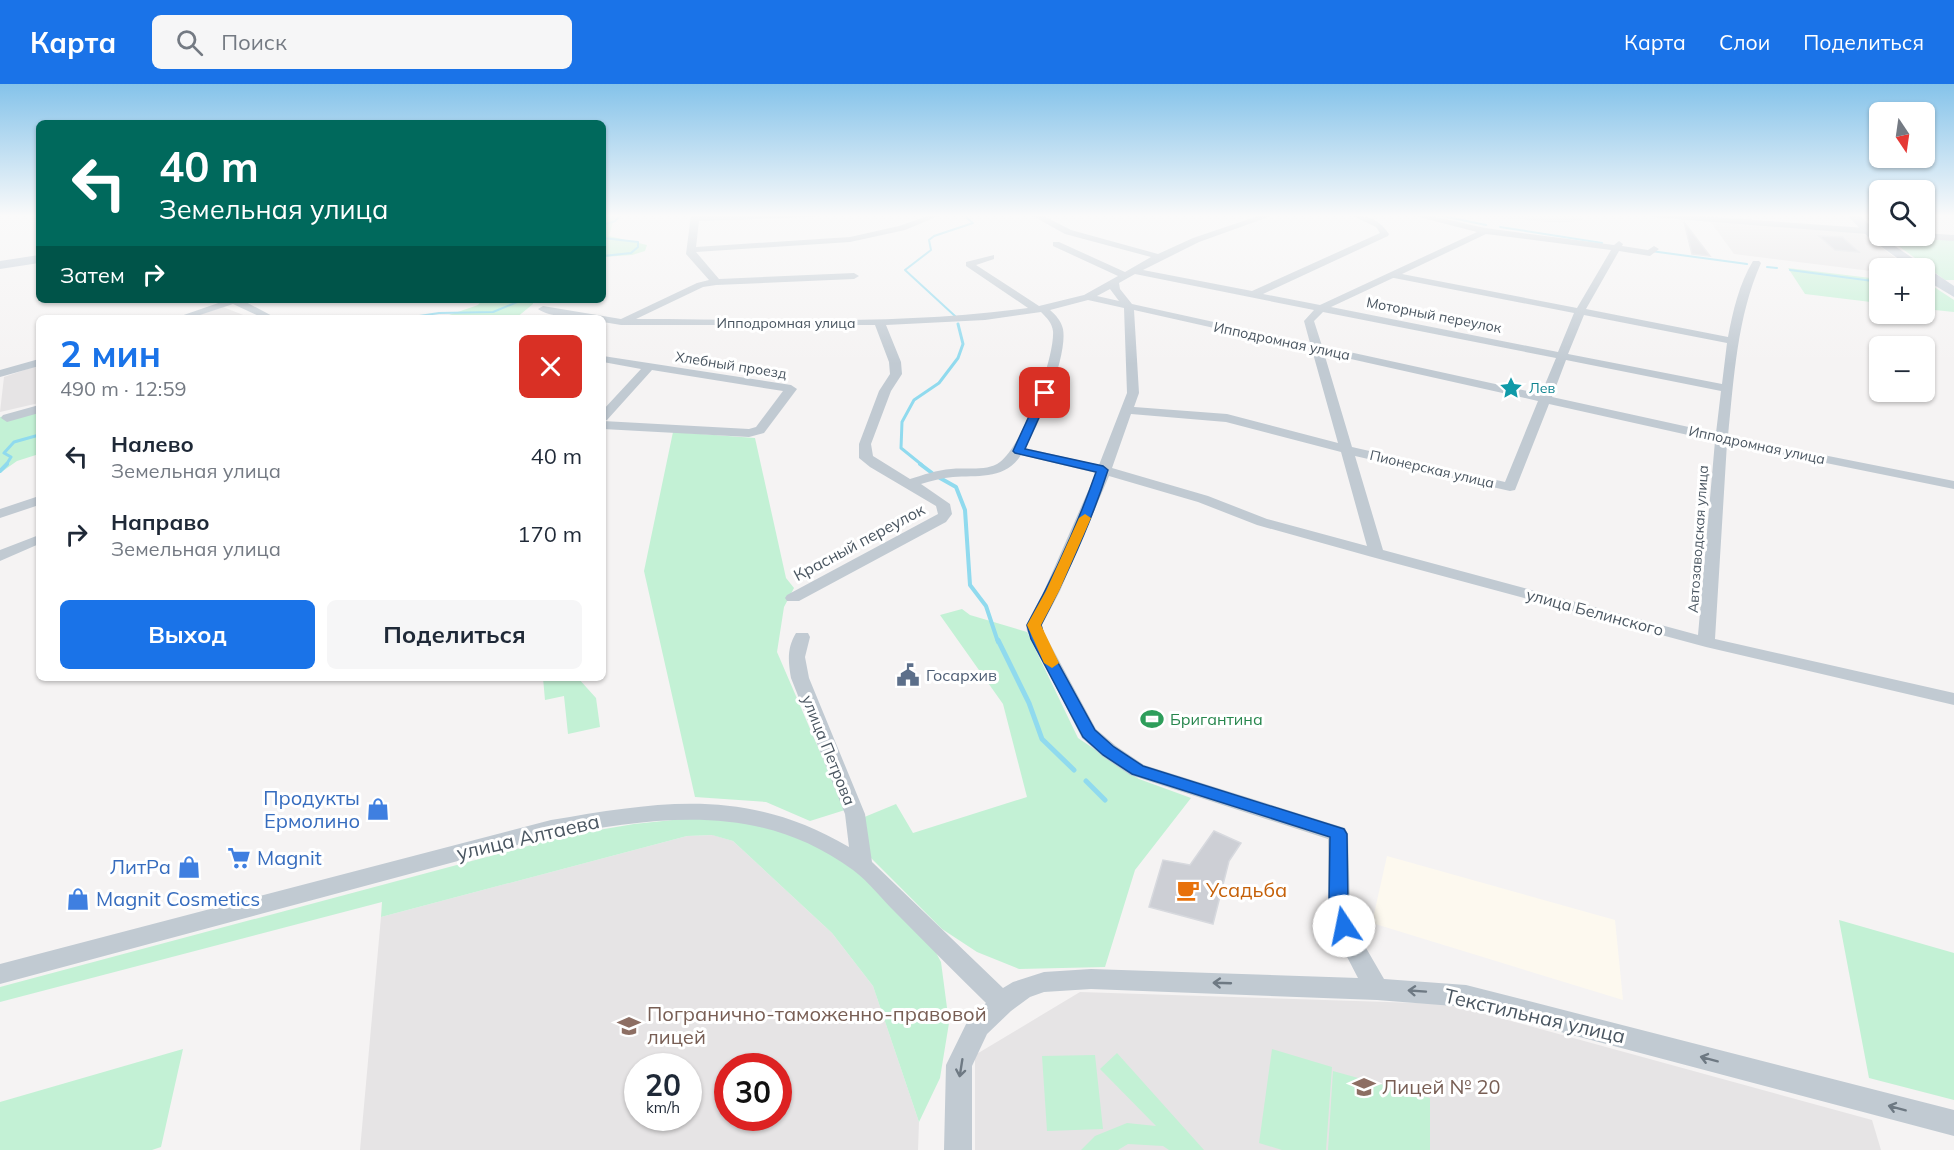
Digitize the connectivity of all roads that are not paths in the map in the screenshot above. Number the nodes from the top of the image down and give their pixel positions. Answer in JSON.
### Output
{"nodes":[{"id":1,"x":700,"y":265,"type":"edge"},
{"id":2,"x":970,"y":265,"type":"edge"},
{"id":3,"x":1109,"y":265,"type":"edge"},
{"id":4,"x":1145,"y":265,"type":"edge"},
{"id":5,"x":1321,"y":265,"type":"edge"},
{"id":6,"x":1415,"y":265,"type":"edge"},
{"id":7,"x":1607,"y":265,"type":"edge"},
{"id":8,"x":1755,"y":265,"type":"edge"},
{"id":9,"x":1130,"y":273,"type":"junction"},
{"id":10,"x":1394,"y":275,"type":"junction"},
{"id":11,"x":854,"y":276,"type":"dead end"},
{"id":12,"x":1935,"y":279,"type":"edge"},
{"id":13,"x":716,"y":282,"type":"junction"},
{"id":14,"x":1114,"y":283,"type":"junction"},
{"id":15,"x":1950,"y":288,"type":"edge"},
{"id":16,"x":1252,"y":295,"type":"junction"},
{"id":17,"x":1088,"y":297,"type":"junction"},
{"id":18,"x":229,"y":303,"type":"edge"},
{"id":19,"x":240,"y":303,"type":"edge"},
{"id":20,"x":1129,"y":308,"type":"junction"},
{"id":21,"x":543,"y":309,"type":"dead end"},
{"id":22,"x":1041,"y":309,"type":"junction"},
{"id":23,"x":1321,"y":309,"type":"junction"},
{"id":24,"x":1580,"y":311,"type":"junction"},
{"id":25,"x":190,"y":315,"type":"edge"},
{"id":26,"x":265,"y":315,"type":"edge"},
{"id":27,"x":578,"y":315,"type":"edge"},
{"id":28,"x":606,"y":320,"type":"edge"},
{"id":29,"x":621,"y":322,"type":"junction"},
{"id":30,"x":879,"y":322,"type":"junction"},
{"id":31,"x":606,"y":330,"type":"edge"},
{"id":32,"x":1732,"y":341,"type":"junction"},
{"id":33,"x":1316,"y":348,"type":"junction"},
{"id":34,"x":1561,"y":355,"type":"junction"},
{"id":35,"x":606,"y":359,"type":"edge"},
{"id":36,"x":36,"y":363,"type":"edge"},
{"id":37,"x":650,"y":366,"type":"junction"},
{"id":38,"x":0,"y":374,"type":"edge"},
{"id":39,"x":1728,"y":388,"type":"junction"},
{"id":40,"x":1544,"y":398,"type":"junction"},
{"id":41,"x":36,"y":410,"type":"edge"},
{"id":42,"x":1127,"y":410,"type":"junction"},
{"id":43,"x":606,"y":414,"type":"edge"},
{"id":44,"x":7,"y":417,"type":"dead end"},
{"id":45,"x":606,"y":425,"type":"edge"},
{"id":46,"x":1720,"y":438,"type":"junction"},
{"id":47,"x":1348,"y":450,"type":"junction"},
{"id":48,"x":1019,"y":451,"type":"junction"},
{"id":49,"x":1103,"y":470,"type":"junction"},
{"id":50,"x":910,"y":483,"type":"junction"},
{"id":51,"x":1954,"y":485,"type":"edge"},
{"id":52,"x":36,"y":502,"type":"edge"},
{"id":53,"x":0,"y":514,"type":"edge"},
{"id":54,"x":36,"y":540,"type":"edge"},
{"id":55,"x":1,"y":552,"type":"edge"},
{"id":56,"x":1377,"y":554,"type":"junction"},
{"id":57,"x":793,"y":598,"type":"dead end"},
{"id":58,"x":802,"y":637,"type":"dead end"},
{"id":59,"x":1706,"y":642,"type":"junction"},
{"id":60,"x":1954,"y":699,"type":"edge"},
{"id":61,"x":862,"y":865,"type":"junction"},
{"id":62,"x":0,"y":974,"type":"edge"},
{"id":63,"x":1377,"y":989,"type":"junction"},
{"id":64,"x":1002,"y":1003,"type":"junction"},
{"id":65,"x":1954,"y":1123,"type":"edge"},
{"id":66,"x":958,"y":1150,"type":"edge"}],
"edges":[{"from":1,"to":13,"type":"street"},
{"from":2,"to":22,"type":"street"},
{"from":3,"to":9,"type":"street","name":"Моторный переулок"},
{"from":4,"to":9,"type":"street"},
{"from":5,"to":16,"type":"street"},
{"from":6,"to":10,"type":"street"},
{"from":7,"to":24,"type":"street","name":"Пионерская улица"},
{"from":8,"to":32,"type":"street","name":"Автозаводская улица"},
{"from":9,"to":14,"type":"street"},
{"from":9,"to":16,"type":"street","name":"Моторный переулок"},
{"from":10,"to":23,"type":"street"},
{"from":10,"to":24,"type":"street"},
{"from":11,"to":13,"type":"street"},
{"from":12,"to":15,"type":"main road"},
{"from":13,"to":29,"type":"street"},
{"from":14,"to":17,"type":"street"},
{"from":14,"to":20,"type":"street"},
{"from":16,"to":23,"type":"street","name":"Моторный переулок"},
{"from":17,"to":20,"type":"street","name":"Ипподромная улица"},
{"from":17,"to":22,"type":"street","name":"Ипподромная улица"},
{"from":18,"to":25,"type":"street"},
{"from":19,"to":26,"type":"street"},
{"from":20,"to":33,"type":"street","name":"Ипподромная улица"},
{"from":20,"to":42,"type":"street"},
{"from":21,"to":27,"type":"street"},
{"from":22,"to":30,"type":"street","name":"Ипподромная улица"},
{"from":22,"to":48,"type":"street"},
{"from":23,"to":33,"type":"street"},
{"from":23,"to":34,"type":"street","name":"Моторный переулок"},
{"from":24,"to":32,"type":"street"},
{"from":24,"to":34,"type":"street","name":"Пионерская улица"},
{"from":28,"to":29,"type":"street","name":"Ипподромная улица"},
{"from":29,"to":30,"type":"street","name":"Ипподромная улица"},
{"from":29,"to":31,"type":"street"},
{"from":30,"to":50,"type":"street","name":"Красный переулок"},
{"from":32,"to":39,"type":"street","name":"Автозаводская улица"},
{"from":33,"to":40,"type":"street","name":"Ипподромная улица"},
{"from":33,"to":47,"type":"street"},
{"from":34,"to":39,"type":"street","name":"Моторный переулок"},
{"from":34,"to":40,"type":"street","name":"Пионерская улица"},
{"from":35,"to":37,"type":"street","name":"Хлебный проезд"},
{"from":36,"to":38,"type":"street"},
{"from":37,"to":43,"type":"street"},
{"from":37,"to":45,"type":"street","name":"Хлебный проезд"},
{"from":39,"to":46,"type":"street","name":"Автозаводская улица"},
{"from":40,"to":46,"type":"street","name":"Ипподромная улица"},
{"from":40,"to":47,"type":"street","name":"Пионерская улица"},
{"from":41,"to":44,"type":"street"},
{"from":42,"to":47,"type":"street","name":"Пионерская улица"},
{"from":42,"to":49,"type":"street"},
{"from":46,"to":51,"type":"street","name":"Ипподромная улица"},
{"from":46,"to":59,"type":"street","name":"Автозаводская улица"},
{"from":47,"to":56,"type":"street"},
{"from":48,"to":49,"type":"street","name":"улица Белинского"},
{"from":48,"to":50,"type":"street"},
{"from":49,"to":56,"type":"street","name":"улица Белинского"},
{"from":49,"to":63,"type":"street"},
{"from":50,"to":57,"type":"street","name":"Красный переулок"},
{"from":52,"to":53,"type":"street"},
{"from":54,"to":55,"type":"street"},
{"from":56,"to":59,"type":"street","name":"улица Белинского"},
{"from":58,"to":61,"type":"street","name":"улица Петрова"},
{"from":59,"to":60,"type":"street","name":"улица Белинского"},
{"from":61,"to":62,"type":"street","name":"улица Алтаева"},
{"from":61,"to":64,"type":"street","name":"улица Алтаева"},
{"from":63,"to":64,"type":"street","name":"Текстильная улица","one_way":true},
{"from":65,"to":63,"type":"street","name":"Текстильная улица","one_way":true},
{"from":64,"to":66,"type":"street","name":"Текстильная улица","one_way":true}]}
